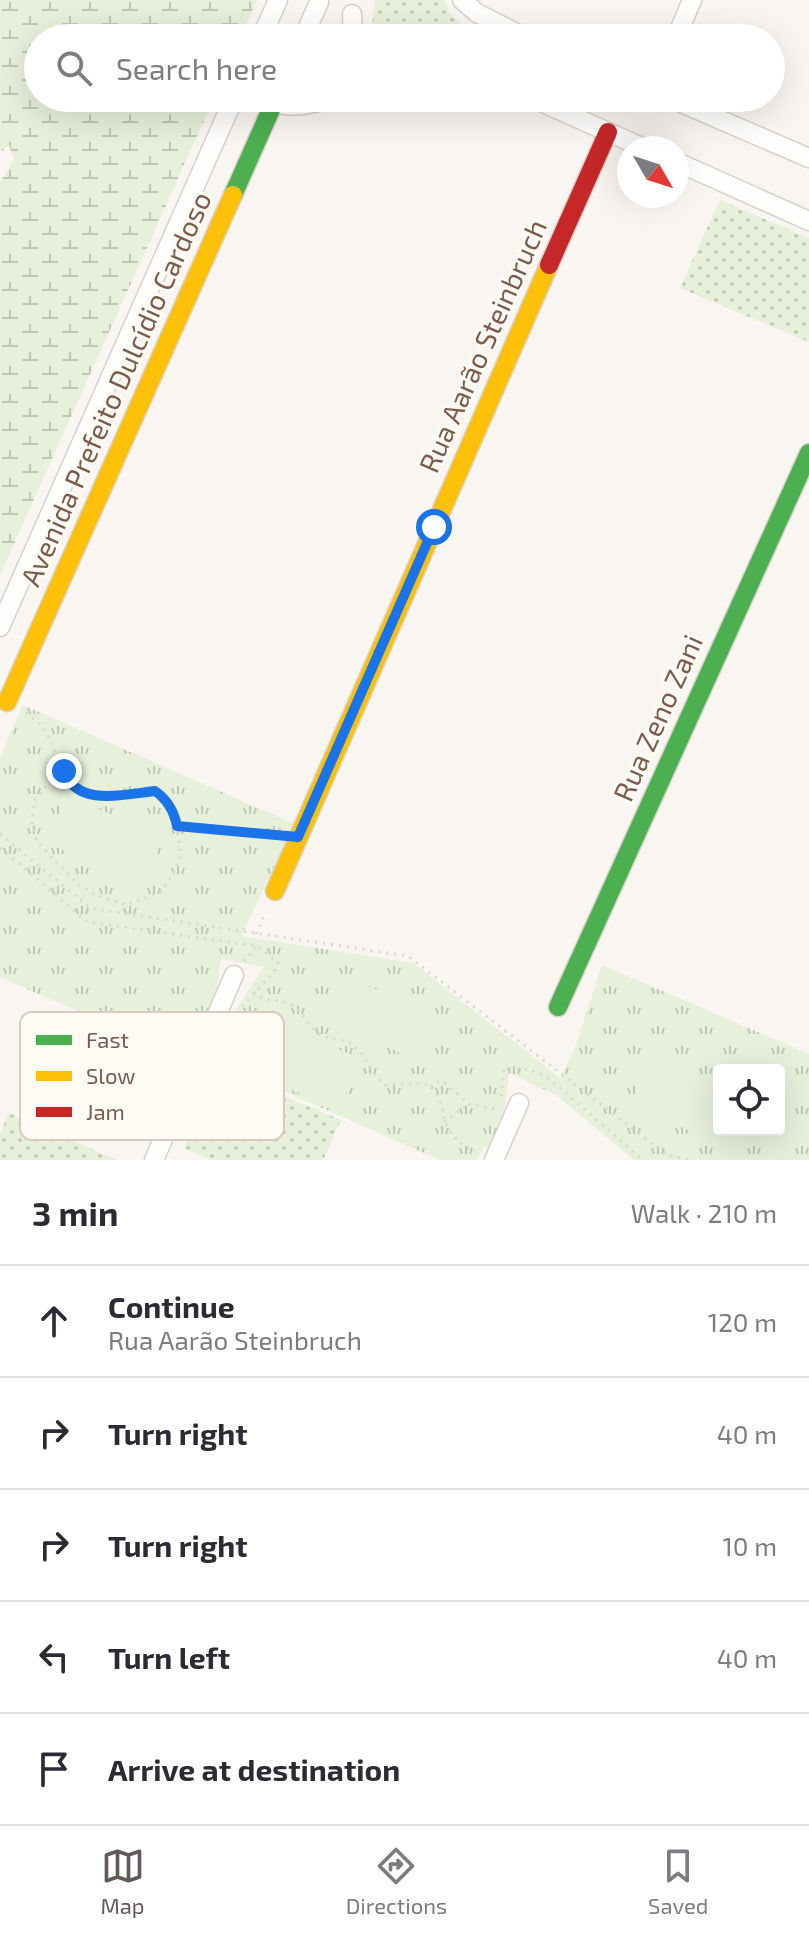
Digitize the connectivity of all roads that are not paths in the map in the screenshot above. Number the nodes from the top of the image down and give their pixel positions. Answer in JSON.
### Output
{"nodes":[{"id":1,"x":278,"y":0,"type":"edge"},
{"id":2,"x":462,"y":0,"type":"edge"},
{"id":3,"x":692,"y":0,"type":"edge"},
{"id":4,"x":319,"y":2,"type":"edge"},
{"id":5,"x":352,"y":14,"type":"dead end"},
{"id":6,"x":267,"y":24,"type":"edge"},
{"id":7,"x":309,"y":24,"type":"edge"},
{"id":8,"x":352,"y":24,"type":"edge"},
{"id":9,"x":499,"y":24,"type":"edge"},
{"id":10,"x":682,"y":24,"type":"edge"},
{"id":11,"x":228,"y":112,"type":"edge"},
{"id":12,"x":264,"y":112,"type":"edge"},
{"id":13,"x":563,"y":112,"type":"edge"},
{"id":14,"x":704,"y":112,"type":"edge"},
{"id":15,"x":608,"y":132,"type":"junction"},
{"id":16,"x":617,"y":136,"type":"edge"},
{"id":17,"x":809,"y":158,"type":"edge"},
{"id":18,"x":689,"y":167,"type":"edge"},
{"id":19,"x":809,"y":221,"type":"edge"},
{"id":20,"x":809,"y":453,"type":"edge"},
{"id":21,"x":0,"y":627,"type":"edge"},
{"id":22,"x":7,"y":702,"type":"road end"},
{"id":23,"x":275,"y":891,"type":"dead end"},
{"id":24,"x":234,"y":975,"type":"dead end"},
{"id":25,"x":558,"y":1007,"type":"dead end"},
{"id":26,"x":218,"y":1012,"type":"edge"},
{"id":27,"x":519,"y":1103,"type":"dead end"},
{"id":28,"x":163,"y":1140,"type":"edge"},
{"id":29,"x":154,"y":1160,"type":"edge"},
{"id":30,"x":494,"y":1160,"type":"edge"}],
"edges":[{"from":1,"to":6,"type":"street"},
{"from":2,"to":9,"type":"street"},
{"from":3,"to":10,"type":"street"},
{"from":4,"to":7,"type":"street"},
{"from":5,"to":8,"type":"street"},
{"from":11,"to":21,"type":"street","name":"Avenida Prefeito Dulcídio Cardoso"},
{"from":12,"to":22,"type":"street","name":"Avenida Prefeito Dulcídio Cardoso"},
{"from":13,"to":15,"type":"street"},
{"from":14,"to":17,"type":"street"},
{"from":15,"to":16,"type":"street"},
{"from":15,"to":23,"type":"street","name":"Rua Aarão Steinbruch"},
{"from":18,"to":19,"type":"street"},
{"from":20,"to":25,"type":"street","name":"Rua Zeno Zani"},
{"from":24,"to":26,"type":"street"},
{"from":27,"to":30,"type":"street"},
{"from":28,"to":29,"type":"street"}]}
